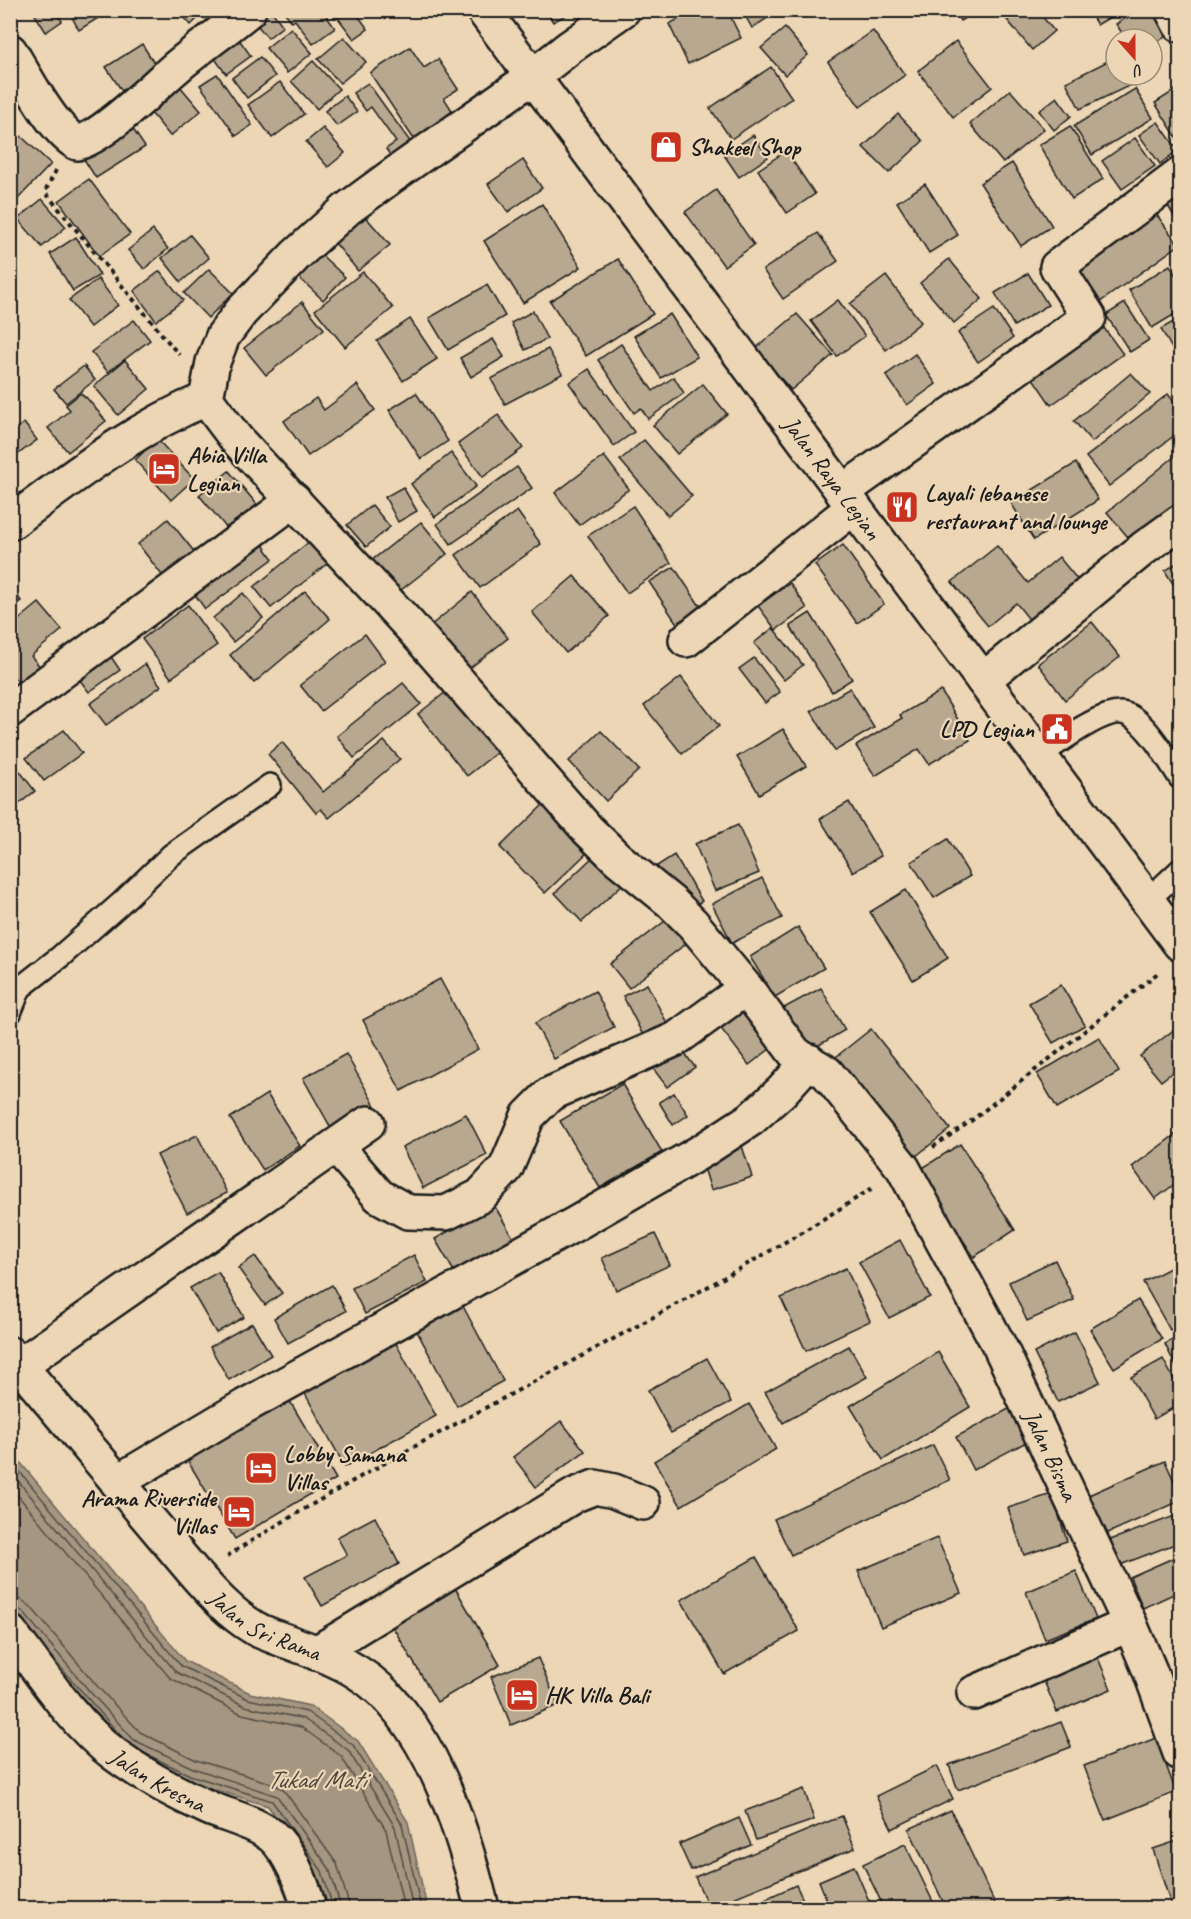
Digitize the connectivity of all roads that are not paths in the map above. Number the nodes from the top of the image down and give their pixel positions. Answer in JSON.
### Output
{"nodes":[{"id":1,"x":249,"y":10,"type":"edge"},
{"id":2,"x":483,"y":10,"type":"edge"},
{"id":3,"x":623,"y":10,"type":"edge"},
{"id":4,"x":1172,"y":10,"type":"edge"},
{"id":5,"x":1180,"y":25,"type":"edge"},
{"id":6,"x":10,"y":51,"type":"edge"},
{"id":7,"x":532,"y":77,"type":"junction"},
{"id":8,"x":1180,"y":175,"type":"edge"},
{"id":9,"x":206,"y":399,"type":"junction"},
{"id":10,"x":294,"y":500,"type":"junction"},
{"id":11,"x":848,"y":500,"type":"junction"},
{"id":12,"x":1180,"y":522,"type":"edge"},
{"id":13,"x":10,"y":523,"type":"edge"},
{"id":14,"x":686,"y":640,"type":"dead end"},
{"id":15,"x":983,"y":680,"type":"junction"},
{"id":16,"x":10,"y":710,"type":"edge"},
{"id":17,"x":1040,"y":756,"type":"junction"},
{"id":18,"x":1180,"y":778,"type":"edge"},
{"id":19,"x":270,"y":785,"type":"dead end"},
{"id":20,"x":1180,"y":870,"type":"edge"},
{"id":21,"x":1148,"y":900,"type":"junction"},
{"id":22,"x":1172,"y":956,"type":"edge"},
{"id":23,"x":746,"y":988,"type":"junction"},
{"id":24,"x":10,"y":1013,"type":"edge"},
{"id":25,"x":809,"y":1061,"type":"junction"},
{"id":26,"x":368,"y":1123,"type":"dead end"},
{"id":27,"x":336,"y":1146,"type":"junction"},
{"id":28,"x":15,"y":1360,"type":"edge"},
{"id":29,"x":117,"y":1482,"type":"junction"},
{"id":30,"x":643,"y":1503,"type":"dead end"},
{"id":31,"x":1130,"y":1624,"type":"junction"},
{"id":32,"x":10,"y":1632,"type":"edge"},
{"id":33,"x":316,"y":1653,"type":"junction"},
{"id":34,"x":974,"y":1693,"type":"dead end"},
{"id":35,"x":1180,"y":1753,"type":"edge"},
{"id":36,"x":309,"y":1908,"type":"edge"},
{"id":37,"x":482,"y":1908,"type":"edge"}],
"edges":[{"from":1,"to":6,"type":"street"},
{"from":2,"to":7,"type":"street","name":"Jalan Raya Legian"},
{"from":3,"to":7,"type":"street"},
{"from":4,"to":5,"type":"street"},
{"from":7,"to":9,"type":"street"},
{"from":7,"to":11,"type":"street","name":"Jalan Raya Legian"},
{"from":8,"to":11,"type":"street"},
{"from":9,"to":10,"type":"street","name":"Jalan Bisma"},
{"from":9,"to":13,"type":"street"},
{"from":10,"to":16,"type":"street"},
{"from":10,"to":23,"type":"street","name":"Jalan Bisma"},
{"from":11,"to":14,"type":"street"},
{"from":11,"to":15,"type":"street","name":"Jalan Raya Legian"},
{"from":12,"to":15,"type":"street"},
{"from":15,"to":17,"type":"street","name":"Jalan Raya Legian"},
{"from":17,"to":18,"type":"lane"},
{"from":17,"to":21,"type":"street","name":"Jalan Raya Legian"},
{"from":19,"to":24,"type":"lane"},
{"from":20,"to":21,"type":"lane"},
{"from":21,"to":22,"type":"street","name":"Jalan Raya Legian"},
{"from":23,"to":25,"type":"street","name":"Jalan Bisma"},
{"from":23,"to":27,"type":"street"},
{"from":25,"to":29,"type":"street"},
{"from":25,"to":31,"type":"street","name":"Jalan Bisma"},
{"from":26,"to":27,"type":"street"},
{"from":27,"to":28,"type":"street"},
{"from":28,"to":29,"type":"street","name":"Jalan Sri Rama"},
{"from":29,"to":33,"type":"street","name":"Jalan Sri Rama"},
{"from":30,"to":33,"type":"street"},
{"from":31,"to":34,"type":"street"},
{"from":31,"to":35,"type":"street","name":"Jalan Bisma"},
{"from":32,"to":36,"type":"street","name":"Jalan Kresna"},
{"from":33,"to":37,"type":"street","name":"Jalan Sri Rama"}]}
